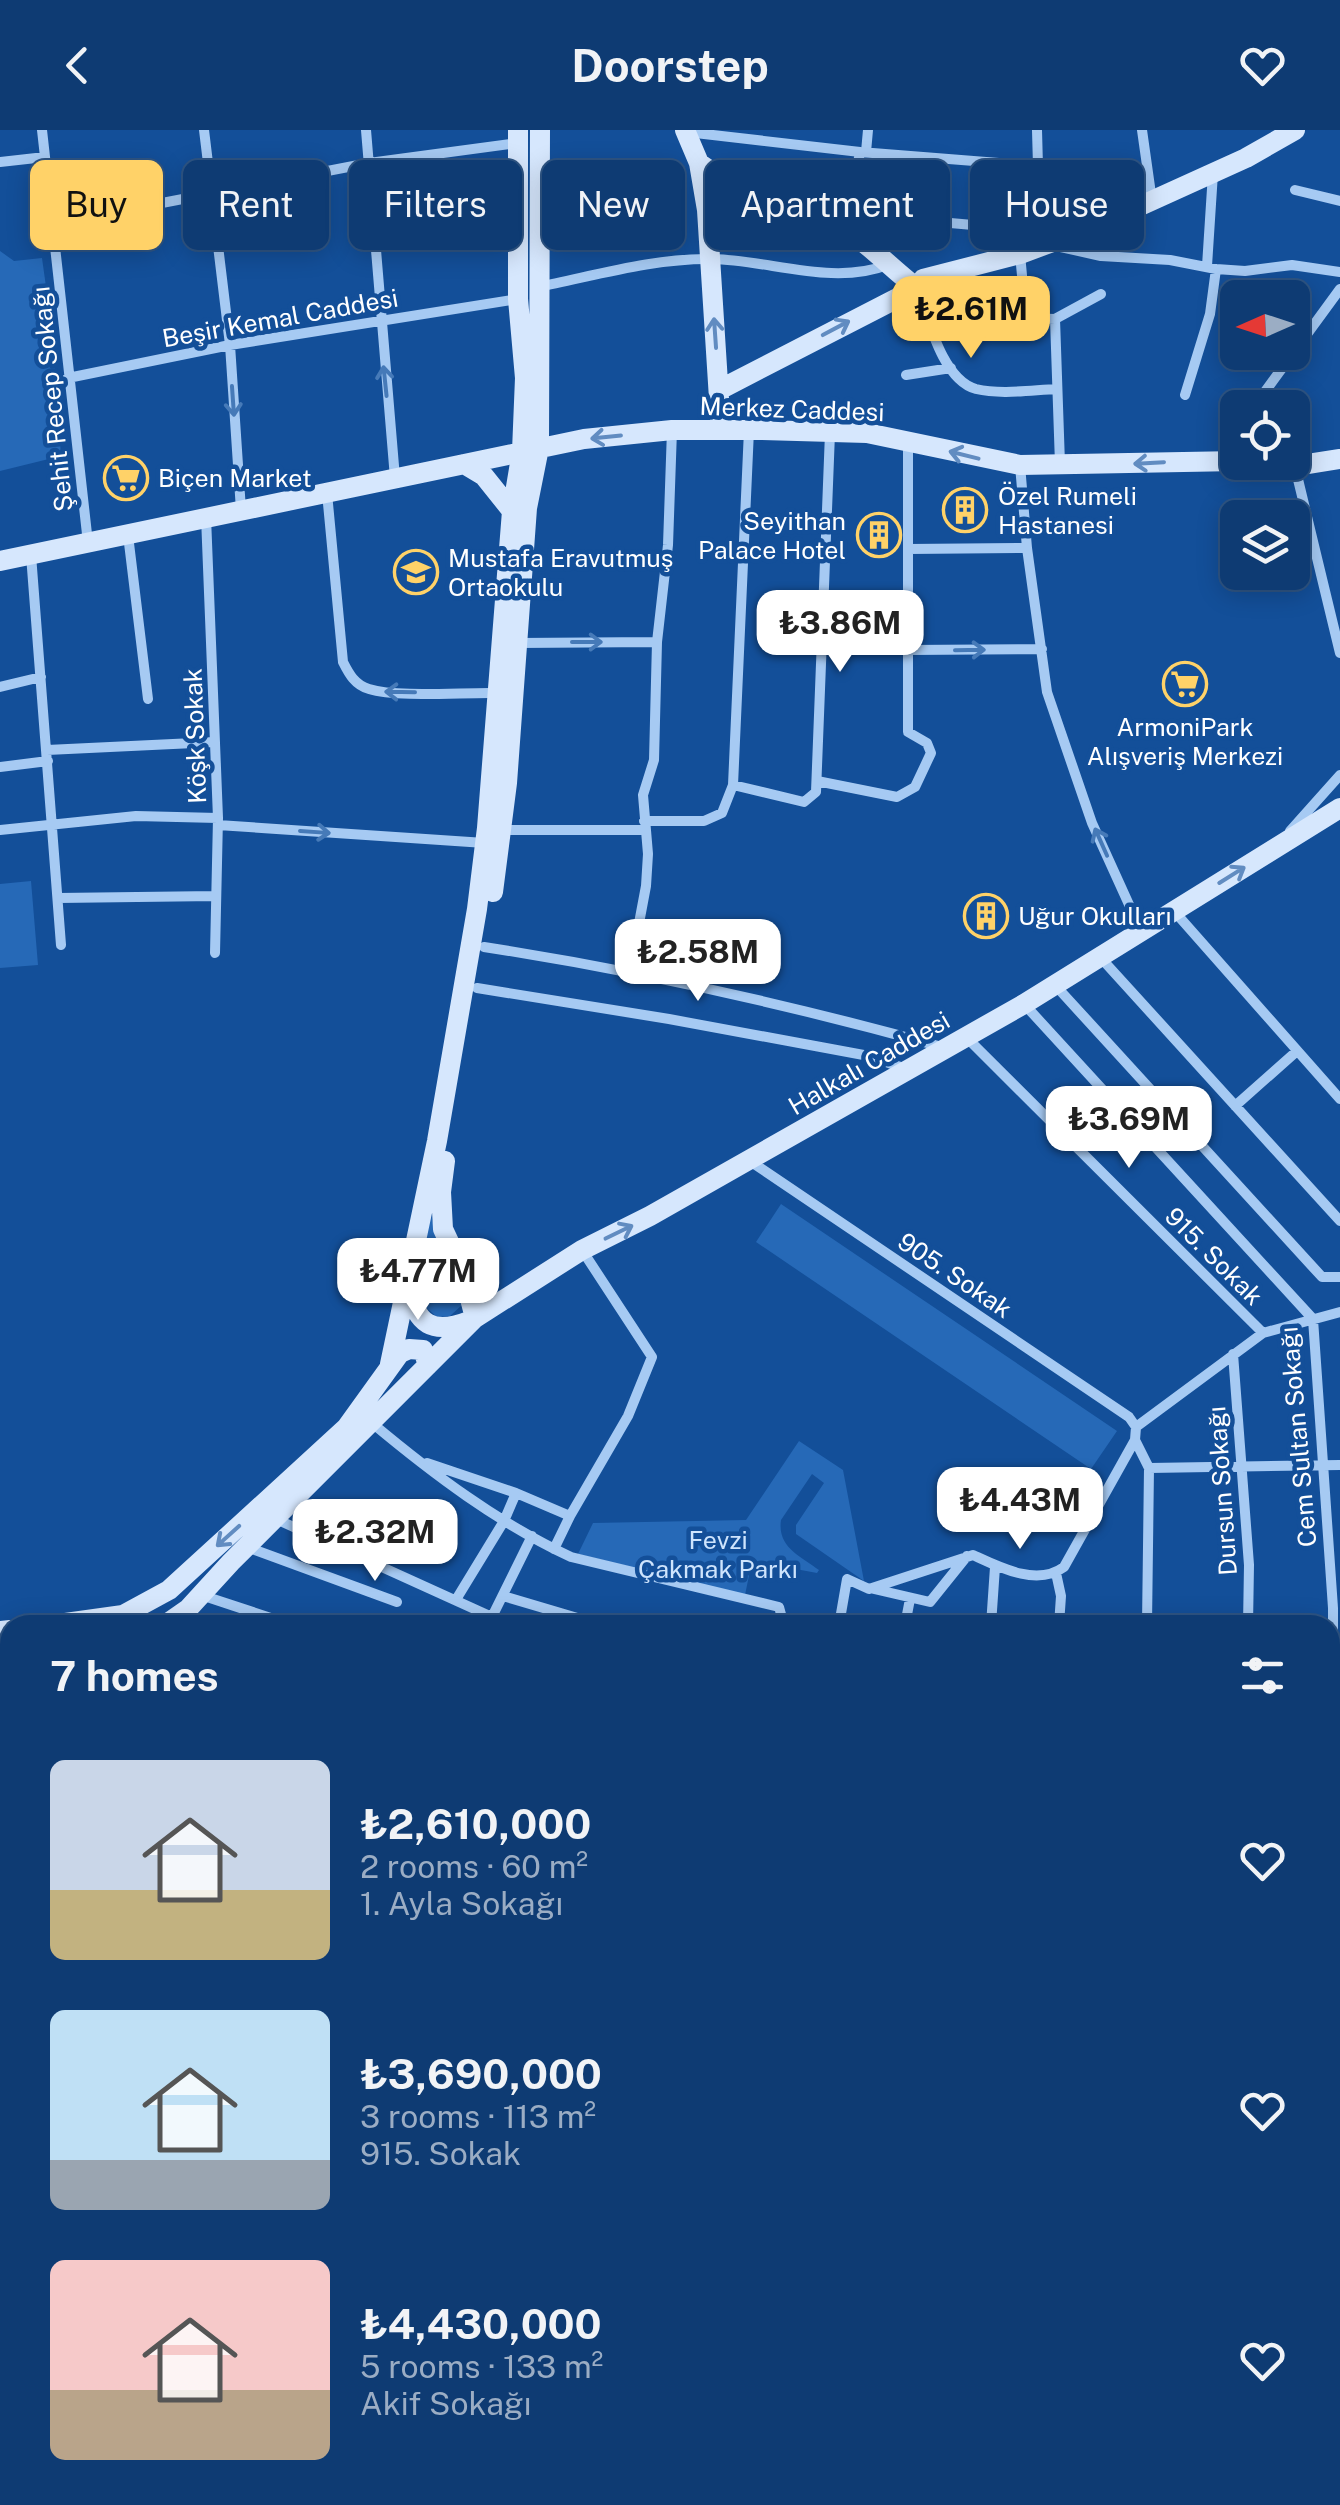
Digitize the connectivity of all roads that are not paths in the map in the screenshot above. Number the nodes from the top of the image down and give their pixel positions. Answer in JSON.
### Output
{"nodes":[{"id":1,"x":42,"y":130,"type":"edge"},
{"id":2,"x":204,"y":130,"type":"edge"},
{"id":3,"x":366,"y":130,"type":"edge"},
{"id":4,"x":540,"y":130,"type":"edge"},
{"id":5,"x":868,"y":130,"type":"edge"},
{"id":6,"x":1037,"y":130,"type":"edge"},
{"id":7,"x":1142,"y":130,"type":"edge"},
{"id":8,"x":1295,"y":130,"type":"edge"},
{"id":9,"x":686,"y":131,"type":"edge"},
{"id":10,"x":518,"y":136,"type":"edge"},
{"id":11,"x":862,"y":152,"type":"junction"},
{"id":12,"x":45,"y":157,"type":"junction"},
{"id":13,"x":45,"y":160,"type":"edge"},
{"id":14,"x":207,"y":160,"type":"edge"},
{"id":15,"x":369,"y":160,"type":"edge"},
{"id":16,"x":386,"y":160,"type":"edge"},
{"id":17,"x":860,"y":160,"type":"edge"},
{"id":18,"x":1038,"y":160,"type":"edge"},
{"id":19,"x":970,"y":161,"type":"edge"},
{"id":20,"x":0,"y":162,"type":"edge"},
{"id":21,"x":700,"y":164,"type":"junction"},
{"id":22,"x":705,"y":167,"type":"edge"},
{"id":23,"x":1213,"y":173,"type":"junction"},
{"id":24,"x":1295,"y":190,"type":"dead end"},
{"id":25,"x":1152,"y":201,"type":"junction"},
{"id":26,"x":1340,"y":201,"type":"edge"},
{"id":27,"x":1144,"y":204,"type":"edge"},
{"id":28,"x":56,"y":250,"type":"edge"},
{"id":29,"x":218,"y":250,"type":"edge"},
{"id":30,"x":375,"y":250,"type":"edge"},
{"id":31,"x":872,"y":250,"type":"edge"},
{"id":32,"x":1031,"y":250,"type":"edge"},
{"id":33,"x":1074,"y":250,"type":"edge"},
{"id":34,"x":1020,"y":254,"type":"junction"},
{"id":35,"x":710,"y":259,"type":"junction"},
{"id":36,"x":886,"y":265,"type":"junction"},
{"id":37,"x":1212,"y":268,"type":"junction"},
{"id":38,"x":1340,"y":272,"type":"edge"},
{"id":39,"x":537,"y":287,"type":"junction"},
{"id":40,"x":918,"y":288,"type":"junction"},
{"id":41,"x":1340,"y":289,"type":"edge"},
{"id":42,"x":1101,"y":294,"type":"dead end"},
{"id":43,"x":518,"y":299,"type":"junction"},
{"id":44,"x":1056,"y":319,"type":"junction"},
{"id":45,"x":379,"y":320,"type":"junction"},
{"id":46,"x":230,"y":345,"type":"junction"},
{"id":47,"x":951,"y":368,"type":"junction"},
{"id":48,"x":906,"y":375,"type":"dead end"},
{"id":49,"x":68,"y":378,"type":"junction"},
{"id":50,"x":51,"y":386,"type":"dead end"},
{"id":51,"x":718,"y":390,"type":"junction"},
{"id":52,"x":1056,"y":390,"type":"junction"},
{"id":53,"x":1267,"y":390,"type":"edge"},
{"id":54,"x":1185,"y":395,"type":"dead end"},
{"id":55,"x":672,"y":430,"type":"junction"},
{"id":56,"x":721,"y":430,"type":"junction"},
{"id":57,"x":748,"y":430,"type":"junction"},
{"id":58,"x":830,"y":433,"type":"junction"},
{"id":59,"x":908,"y":440,"type":"junction"},
{"id":60,"x":531,"y":450,"type":"junction"},
{"id":61,"x":1340,"y":459,"type":"edge"},
{"id":62,"x":1220,"y":460,"type":"edge"},
{"id":63,"x":464,"y":464,"type":"junction"},
{"id":64,"x":1060,"y":464,"type":"junction"},
{"id":65,"x":1310,"y":464,"type":"edge"},
{"id":66,"x":1020,"y":465,"type":"junction"},
{"id":67,"x":395,"y":478,"type":"junction"},
{"id":68,"x":1297,"y":480,"type":"edge"},
{"id":69,"x":327,"y":492,"type":"junction"},
{"id":70,"x":241,"y":510,"type":"junction"},
{"id":71,"x":512,"y":512,"type":"junction"},
{"id":72,"x":206,"y":518,"type":"junction"},
{"id":73,"x":128,"y":535,"type":"junction"},
{"id":74,"x":88,"y":544,"type":"junction"},
{"id":75,"x":1027,"y":548,"type":"junction"},
{"id":76,"x":908,"y":549,"type":"junction"},
{"id":77,"x":31,"y":555,"type":"junction"},
{"id":78,"x":0,"y":564,"type":"edge"},
{"id":79,"x":657,"y":642,"type":"junction"},
{"id":80,"x":517,"y":643,"type":"junction"},
{"id":81,"x":1042,"y":648,"type":"junction"},
{"id":82,"x":908,"y":650,"type":"junction"},
{"id":83,"x":1340,"y":653,"type":"edge"},
{"id":84,"x":41,"y":677,"type":"junction"},
{"id":85,"x":0,"y":687,"type":"edge"},
{"id":86,"x":498,"y":693,"type":"junction"},
{"id":87,"x":148,"y":699,"type":"dead end"},
{"id":88,"x":215,"y":742,"type":"junction"},
{"id":89,"x":47,"y":755,"type":"junction"},
{"id":90,"x":0,"y":767,"type":"edge"},
{"id":91,"x":1340,"y":775,"type":"edge"},
{"id":92,"x":816,"y":781,"type":"junction"},
{"id":93,"x":734,"y":784,"type":"junction"},
{"id":94,"x":1340,"y":808,"type":"edge"},
{"id":95,"x":218,"y":822,"type":"junction"},
{"id":96,"x":52,"y":823,"type":"junction"},
{"id":97,"x":645,"y":826,"type":"junction"},
{"id":98,"x":0,"y":830,"type":"edge"},
{"id":99,"x":491,"y":834,"type":"junction"},
{"id":100,"x":1276,"y":848,"type":"junction"},
{"id":101,"x":216,"y":896,"type":"junction"},
{"id":102,"x":58,"y":898,"type":"junction"},
{"id":103,"x":1174,"y":911,"type":"junction"},
{"id":104,"x":1141,"y":931,"type":"junction"},
{"id":105,"x":62,"y":945,"type":"dead end"},
{"id":106,"x":484,"y":947,"type":"junction"},
{"id":107,"x":215,"y":954,"type":"dead end"},
{"id":108,"x":1100,"y":958,"type":"junction"},
{"id":109,"x":630,"y":971,"type":"junction"},
{"id":110,"x":1055,"y":986,"type":"junction"},
{"id":111,"x":477,"y":988,"type":"junction"},
{"id":112,"x":1024,"y":1004,"type":"junction"},
{"id":113,"x":966,"y":1037,"type":"junction"},
{"id":114,"x":946,"y":1048,"type":"junction"},
{"id":115,"x":1298,"y":1050,"type":"junction"},
{"id":116,"x":907,"y":1070,"type":"junction"},
{"id":117,"x":1340,"y":1099,"type":"edge"},
{"id":118,"x":1235,"y":1106,"type":"junction"},
{"id":119,"x":749,"y":1160,"type":"junction"},
{"id":120,"x":1340,"y":1221,"type":"edge"},
{"id":121,"x":582,"y":1250,"type":"junction"},
{"id":122,"x":1340,"y":1277,"type":"edge"},
{"id":123,"x":408,"y":1280,"type":"junction"},
{"id":124,"x":1340,"y":1312,"type":"edge"},
{"id":125,"x":475,"y":1318,"type":"junction"},
{"id":126,"x":1312,"y":1319,"type":"junction"},
{"id":127,"x":1262,"y":1333,"type":"junction"},
{"id":128,"x":1233,"y":1354,"type":"junction"},
{"id":129,"x":390,"y":1364,"type":"junction"},
{"id":130,"x":428,"y":1365,"type":"junction"},
{"id":131,"x":371,"y":1422,"type":"junction"},
{"id":132,"x":1135,"y":1433,"type":"junction"},
{"id":133,"x":416,"y":1460,"type":"junction"},
{"id":134,"x":1320,"y":1465,"type":"junction"},
{"id":135,"x":1340,"y":1465,"type":"edge"},
{"id":136,"x":1242,"y":1467,"type":"junction"},
{"id":137,"x":1149,"y":1468,"type":"junction"},
{"id":138,"x":516,"y":1493,"type":"junction"},
{"id":139,"x":570,"y":1516,"type":"junction"},
{"id":140,"x":275,"y":1518,"type":"junction"},
{"id":141,"x":504,"y":1520,"type":"junction"},
{"id":142,"x":532,"y":1536,"type":"junction"},
{"id":143,"x":246,"y":1546,"type":"junction"},
{"id":144,"x":554,"y":1549,"type":"junction"},
{"id":145,"x":966,"y":1556,"type":"junction"},
{"id":146,"x":995,"y":1567,"type":"junction"},
{"id":147,"x":1056,"y":1573,"type":"junction"},
{"id":148,"x":873,"y":1589,"type":"junction"},
{"id":149,"x":169,"y":1590,"type":"junction"},
{"id":150,"x":502,"y":1596,"type":"junction"},
{"id":151,"x":457,"y":1598,"type":"junction"},
{"id":152,"x":910,"y":1599,"type":"junction"},
{"id":153,"x":397,"y":1602,"type":"dead end"},
{"id":154,"x":190,"y":1610,"type":"edge"},
{"id":155,"x":123,"y":1615,"type":"edge"},
{"id":156,"x":164,"y":1615,"type":"edge"},
{"id":157,"x":224,"y":1615,"type":"edge"},
{"id":158,"x":481,"y":1615,"type":"edge"},
{"id":159,"x":493,"y":1615,"type":"edge"},
{"id":160,"x":567,"y":1615,"type":"edge"},
{"id":161,"x":781,"y":1615,"type":"edge"},
{"id":162,"x":841,"y":1615,"type":"edge"},
{"id":163,"x":907,"y":1615,"type":"edge"},
{"id":164,"x":992,"y":1615,"type":"edge"},
{"id":165,"x":1059,"y":1615,"type":"edge"},
{"id":166,"x":1147,"y":1615,"type":"edge"},
{"id":167,"x":1248,"y":1615,"type":"edge"},
{"id":168,"x":1332,"y":1615,"type":"edge"}],
"edges":[{"from":1,"to":12,"type":"street","name":"Şehit Recep Sokağı"},
{"from":2,"to":14,"type":"street"},
{"from":3,"to":15,"type":"street"},
{"from":4,"to":39,"type":"main road"},
{"from":5,"to":11,"type":"street"},
{"from":6,"to":18,"type":"street"},
{"from":7,"to":25,"type":"street"},
{"from":8,"to":23,"type":"main road"},
{"from":9,"to":11,"type":"street"},
{"from":9,"to":21,"type":"main road"},
{"from":10,"to":16,"type":"street"},
{"from":10,"to":43,"type":"main road"},
{"from":11,"to":17,"type":"street"},
{"from":11,"to":19,"type":"street"},
{"from":12,"to":13,"type":"street","name":"Şehit Recep Sokağı"},
{"from":12,"to":20,"type":"street"},
{"from":21,"to":22,"type":"main road"},
{"from":21,"to":35,"type":"main road"},
{"from":23,"to":25,"type":"main road"},
{"from":23,"to":37,"type":"street"},
{"from":24,"to":26,"type":"street"},
{"from":25,"to":27,"type":"main road"},
{"from":28,"to":49,"type":"street","name":"Şehit Recep Sokağı"},
{"from":29,"to":46,"type":"street"},
{"from":30,"to":45,"type":"street"},
{"from":31,"to":36,"type":"main road"},
{"from":32,"to":34,"type":"main road"},
{"from":33,"to":37,"type":"street"},
{"from":34,"to":40,"type":"main road"},
{"from":34,"to":44,"type":"street"},
{"from":35,"to":36,"type":"street"},
{"from":35,"to":39,"type":"street"},
{"from":51,"to":35,"type":"main road","one_way":true},
{"from":36,"to":40,"type":"main road"},
{"from":37,"to":38,"type":"street"},
{"from":37,"to":54,"type":"street"},
{"from":39,"to":60,"type":"main road"},
{"from":40,"to":47,"type":"street"},
{"from":51,"to":40,"type":"main road","one_way":true},
{"from":41,"to":53,"type":"street"},
{"from":42,"to":44,"type":"street"},
{"from":43,"to":45,"type":"street","name":"Beşir Kemal Caddesi"},
{"from":43,"to":60,"type":"main road"},
{"from":44,"to":52,"type":"street"},
{"from":45,"to":46,"type":"street","name":"Beşir Kemal Caddesi"},
{"from":67,"to":45,"type":"street","one_way":true},
{"from":46,"to":49,"type":"street","name":"Beşir Kemal Caddesi"},
{"from":46,"to":70,"type":"street","one_way":true},
{"from":47,"to":48,"type":"street"},
{"from":47,"to":52,"type":"street"},
{"from":49,"to":50,"type":"street","name":"Beşir Kemal Caddesi"},
{"from":49,"to":74,"type":"street","name":"Şehit Recep Sokağı"},
{"from":51,"to":56,"type":"main road"},
{"from":52,"to":64,"type":"street"},
{"from":55,"to":56,"type":"main road","name":"Merkez Caddesi"},
{"from":55,"to":60,"type":"main road","name":"Merkez Caddesi","one_way":true},
{"from":55,"to":79,"type":"street"},
{"from":56,"to":57,"type":"main road","name":"Merkez Caddesi"},
{"from":57,"to":58,"type":"main road","name":"Merkez Caddesi"},
{"from":57,"to":93,"type":"street"},
{"from":58,"to":59,"type":"main road","name":"Merkez Caddesi"},
{"from":58,"to":92,"type":"street"},
{"from":66,"to":59,"type":"main road","name":"Merkez Caddesi","one_way":true},
{"from":59,"to":76,"type":"street"},
{"from":60,"to":63,"type":"main road","name":"Merkez Caddesi"},
{"from":60,"to":71,"type":"main road"},
{"from":60,"to":80,"type":"main road"},
{"from":61,"to":65,"type":"main road"},
{"from":62,"to":64,"type":"main road","name":"Merkez Caddesi","one_way":true},
{"from":63,"to":67,"type":"main road","name":"Merkez Caddesi"},
{"from":63,"to":71,"type":"main road"},
{"from":64,"to":66,"type":"main road","name":"Merkez Caddesi"},
{"from":66,"to":75,"type":"street"},
{"from":67,"to":69,"type":"main road","name":"Merkez Caddesi"},
{"from":68,"to":83,"type":"street"},
{"from":69,"to":70,"type":"main road","name":"Merkez Caddesi"},
{"from":86,"to":69,"type":"street","one_way":true},
{"from":70,"to":72,"type":"main road","name":"Merkez Caddesi"},
{"from":71,"to":86,"type":"main road"},
{"from":72,"to":73,"type":"main road","name":"Merkez Caddesi"},
{"from":72,"to":88,"type":"street","name":"Köşk Sokak"},
{"from":73,"to":74,"type":"main road","name":"Merkez Caddesi"},
{"from":73,"to":87,"type":"street"},
{"from":74,"to":77,"type":"main road","name":"Merkez Caddesi"},
{"from":75,"to":76,"type":"street"},
{"from":75,"to":81,"type":"street"},
{"from":76,"to":82,"type":"street"},
{"from":77,"to":78,"type":"main road","name":"Merkez Caddesi"},
{"from":77,"to":84,"type":"street"},
{"from":80,"to":79,"type":"street","one_way":true},
{"from":79,"to":97,"type":"street"},
{"from":80,"to":99,"type":"main road"},
{"from":82,"to":81,"type":"street","one_way":true},
{"from":104,"to":81,"type":"street","one_way":true},
{"from":82,"to":92,"type":"street"},
{"from":84,"to":85,"type":"street"},
{"from":84,"to":89,"type":"street"},
{"from":86,"to":99,"type":"main road"},
{"from":88,"to":89,"type":"street"},
{"from":88,"to":95,"type":"street","name":"Köşk Sokak"},
{"from":89,"to":90,"type":"street"},
{"from":89,"to":96,"type":"street"},
{"from":91,"to":100,"type":"street"},
{"from":92,"to":93,"type":"street"},
{"from":93,"to":97,"type":"street"},
{"from":94,"to":100,"type":"main road","name":"Halkalı Caddesi"},
{"from":95,"to":96,"type":"street"},
{"from":95,"to":99,"type":"street","one_way":true},
{"from":95,"to":101,"type":"street","name":"Köşk Sokak"},
{"from":96,"to":98,"type":"street"},
{"from":96,"to":102,"type":"street"},
{"from":97,"to":99,"type":"street"},
{"from":97,"to":109,"type":"street"},
{"from":99,"to":106,"type":"main road"},
{"from":99,"to":123,"type":"main road"},
{"from":103,"to":100,"type":"main road","name":"Halkalı Caddesi","one_way":true},
{"from":101,"to":102,"type":"street"},
{"from":101,"to":107,"type":"street","name":"Köşk Sokak"},
{"from":102,"to":105,"type":"street"},
{"from":103,"to":104,"type":"main road","name":"Halkalı Caddesi"},
{"from":103,"to":115,"type":"street"},
{"from":104,"to":108,"type":"main road","name":"Halkalı Caddesi"},
{"from":106,"to":109,"type":"street"},
{"from":106,"to":111,"type":"main road"},
{"from":108,"to":110,"type":"main road","name":"Halkalı Caddesi"},
{"from":108,"to":118,"type":"street"},
{"from":109,"to":114,"type":"street"},
{"from":110,"to":112,"type":"main road","name":"Halkalı Caddesi"},
{"from":110,"to":122,"type":"street"},
{"from":111,"to":116,"type":"street"},
{"from":111,"to":125,"type":"main road"},
{"from":112,"to":113,"type":"main road","name":"Halkalı Caddesi"},
{"from":112,"to":126,"type":"street","name":"Cem Sultan Sokağı"},
{"from":113,"to":114,"type":"main road","name":"Halkalı Caddesi"},
{"from":113,"to":127,"type":"street","name":"915. Sokak"},
{"from":114,"to":116,"type":"main road","name":"Halkalı Caddesi"},
{"from":115,"to":117,"type":"street"},
{"from":115,"to":118,"type":"street"},
{"from":116,"to":119,"type":"main road","name":"Halkalı Caddesi"},
{"from":118,"to":120,"type":"street"},
{"from":121,"to":119,"type":"main road","name":"Halkalı Caddesi","one_way":true},
{"from":119,"to":132,"type":"street","name":"905. Sokak"},
{"from":121,"to":125,"type":"main road","name":"Halkalı Caddesi"},
{"from":121,"to":139,"type":"street"},
{"from":123,"to":125,"type":"main road"},
{"from":123,"to":129,"type":"main road"},
{"from":124,"to":126,"type":"street"},
{"from":125,"to":130,"type":"main road","name":"Halkalı Caddesi"},
{"from":126,"to":127,"type":"street"},
{"from":126,"to":134,"type":"street","name":"Cem Sultan Sokağı"},
{"from":127,"to":128,"type":"street"},
{"from":128,"to":132,"type":"street"},
{"from":128,"to":136,"type":"street","name":"Dursun Sokağı"},
{"from":129,"to":130,"type":"main road"},
{"from":129,"to":149,"type":"main road","one_way":true},
{"from":130,"to":131,"type":"main road","name":"Halkalı Caddesi"},
{"from":131,"to":133,"type":"street"},
{"from":131,"to":140,"type":"main road","name":"Halkalı Caddesi"},
{"from":132,"to":137,"type":"street"},
{"from":132,"to":147,"type":"street"},
{"from":133,"to":138,"type":"street"},
{"from":133,"to":141,"type":"street"},
{"from":134,"to":135,"type":"street"},
{"from":134,"to":136,"type":"street"},
{"from":134,"to":168,"type":"street","name":"Cem Sultan Sokağı"},
{"from":136,"to":137,"type":"street"},
{"from":136,"to":167,"type":"street","name":"Dursun Sokağı"},
{"from":137,"to":166,"type":"street"},
{"from":138,"to":139,"type":"street"},
{"from":138,"to":141,"type":"street"},
{"from":139,"to":144,"type":"street"},
{"from":140,"to":143,"type":"main road","name":"Halkalı Caddesi"},
{"from":140,"to":151,"type":"street"},
{"from":141,"to":142,"type":"street"},
{"from":141,"to":151,"type":"street"},
{"from":142,"to":144,"type":"street"},
{"from":142,"to":150,"type":"street"},
{"from":143,"to":153,"type":"street"},
{"from":143,"to":154,"type":"main road","name":"Halkalı Caddesi"},
{"from":144,"to":161,"type":"street"},
{"from":145,"to":146,"type":"street"},
{"from":145,"to":148,"type":"street"},
{"from":145,"to":152,"type":"street"},
{"from":146,"to":147,"type":"street"},
{"from":146,"to":164,"type":"street"},
{"from":147,"to":165,"type":"street"},
{"from":148,"to":152,"type":"street"},
{"from":148,"to":162,"type":"street"},
{"from":149,"to":155,"type":"main road"},
{"from":149,"to":156,"type":"main road"},
{"from":150,"to":159,"type":"street"},
{"from":150,"to":160,"type":"street"},
{"from":151,"to":158,"type":"street"},
{"from":152,"to":163,"type":"street"},
{"from":154,"to":157,"type":"street"}]}
